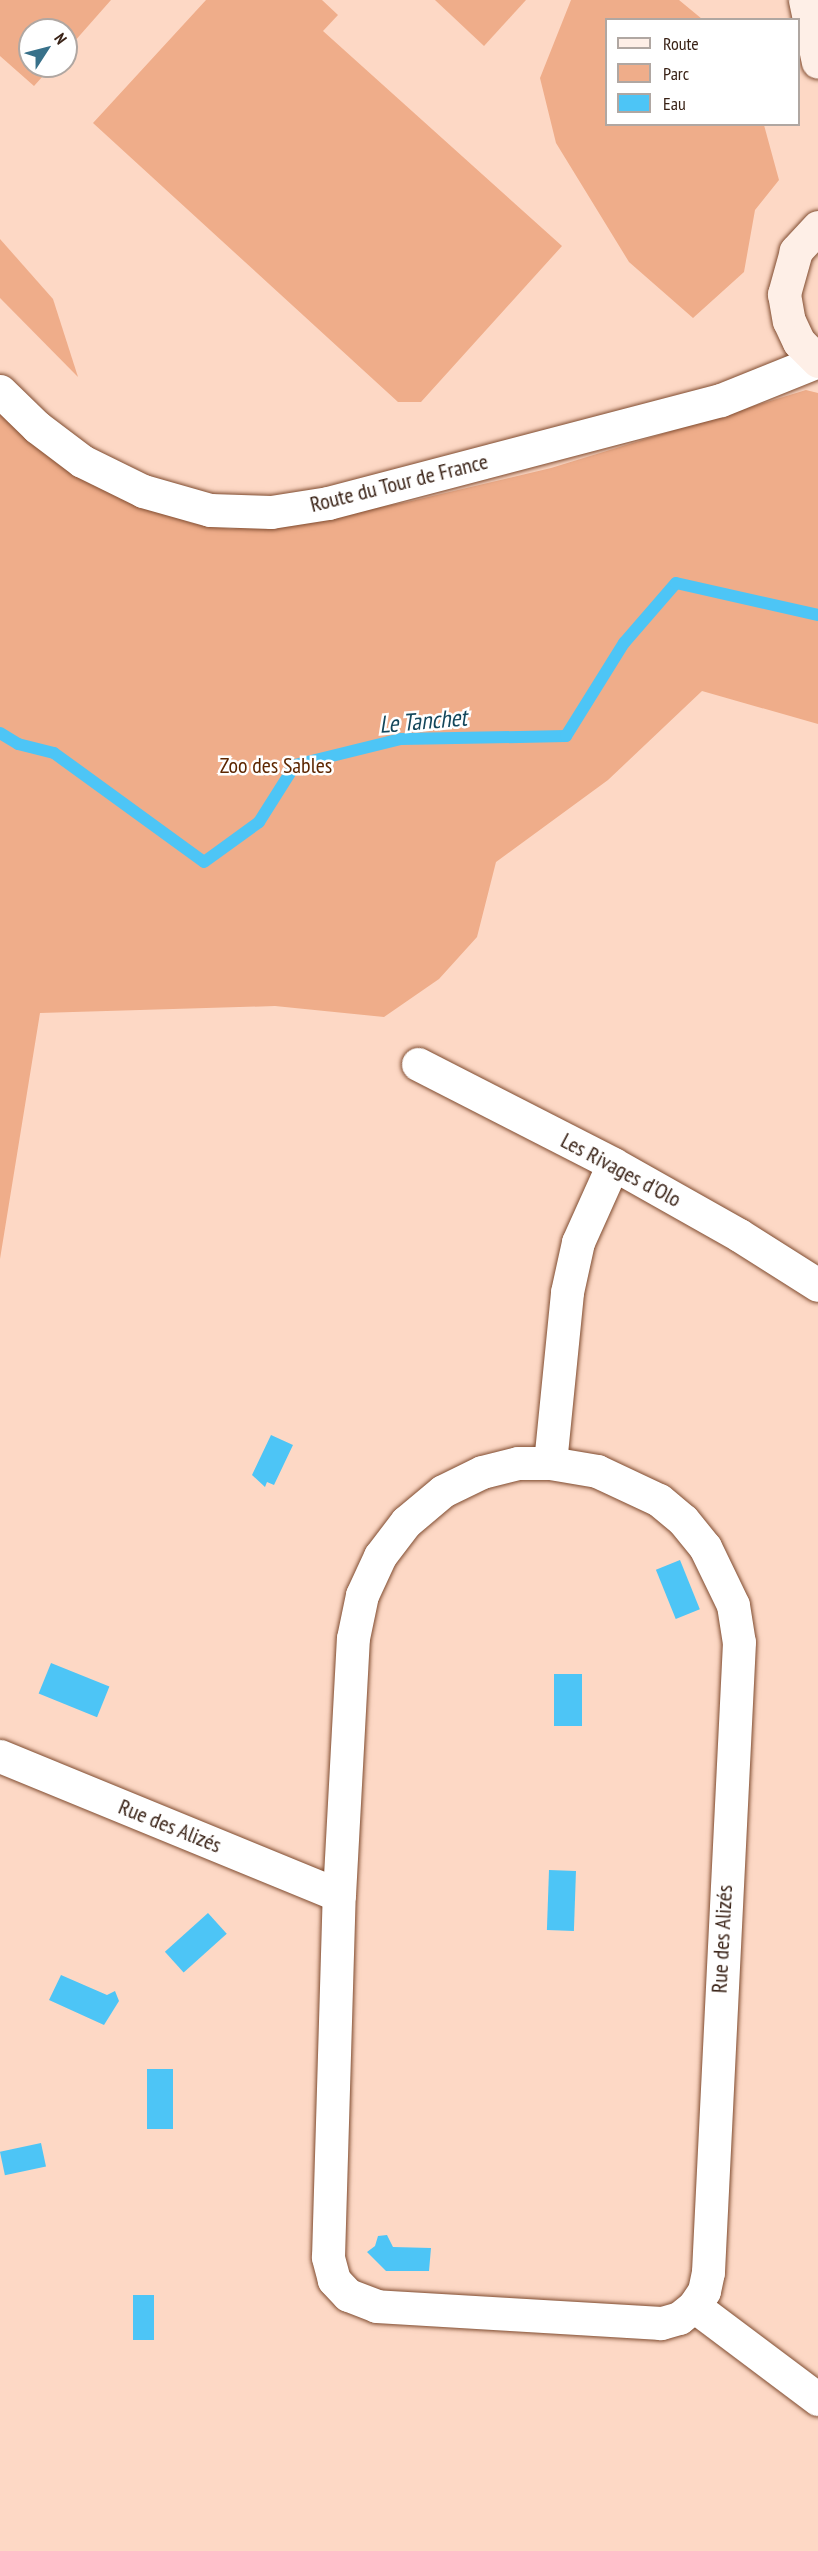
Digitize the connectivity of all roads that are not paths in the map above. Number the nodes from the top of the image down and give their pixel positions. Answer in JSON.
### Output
{"nodes":[{"id":1,"x":805,"y":0,"type":"edge"},
{"id":2,"x":818,"y":62,"type":"edge"},
{"id":3,"x":816,"y":225,"type":"edge"},
{"id":4,"x":818,"y":361,"type":"edge"},
{"id":5,"x":0,"y":391,"type":"edge"},
{"id":6,"x":418,"y":1064,"type":"dead end"},
{"id":7,"x":613,"y":1164,"type":"junction"},
{"id":8,"x":818,"y":1285,"type":"edge"},
{"id":9,"x":550,"y":1463,"type":"junction"},
{"id":10,"x":0,"y":1756,"type":"edge"},
{"id":11,"x":339,"y":1895,"type":"junction"},
{"id":12,"x":694,"y":2306,"type":"junction"},
{"id":13,"x":818,"y":2399,"type":"edge"}],
"edges":[{"from":1,"to":2,"type":"street"},
{"from":3,"to":4,"type":"street"},
{"from":4,"to":5,"type":"street","name":"Route du Tour de France"},
{"from":6,"to":7,"type":"street","name":"Les Rivages d'Olo"},
{"from":7,"to":8,"type":"street","name":"Les Rivages d'Olo"},
{"from":7,"to":9,"type":"street"},
{"from":9,"to":11,"type":"street","name":"Rue des Alizés"},
{"from":9,"to":12,"type":"street","name":"Rue des Alizés"},
{"from":10,"to":11,"type":"street","name":"Rue des Alizés"},
{"from":11,"to":12,"type":"street","name":"Rue des Alizés"},
{"from":12,"to":13,"type":"street"}]}
